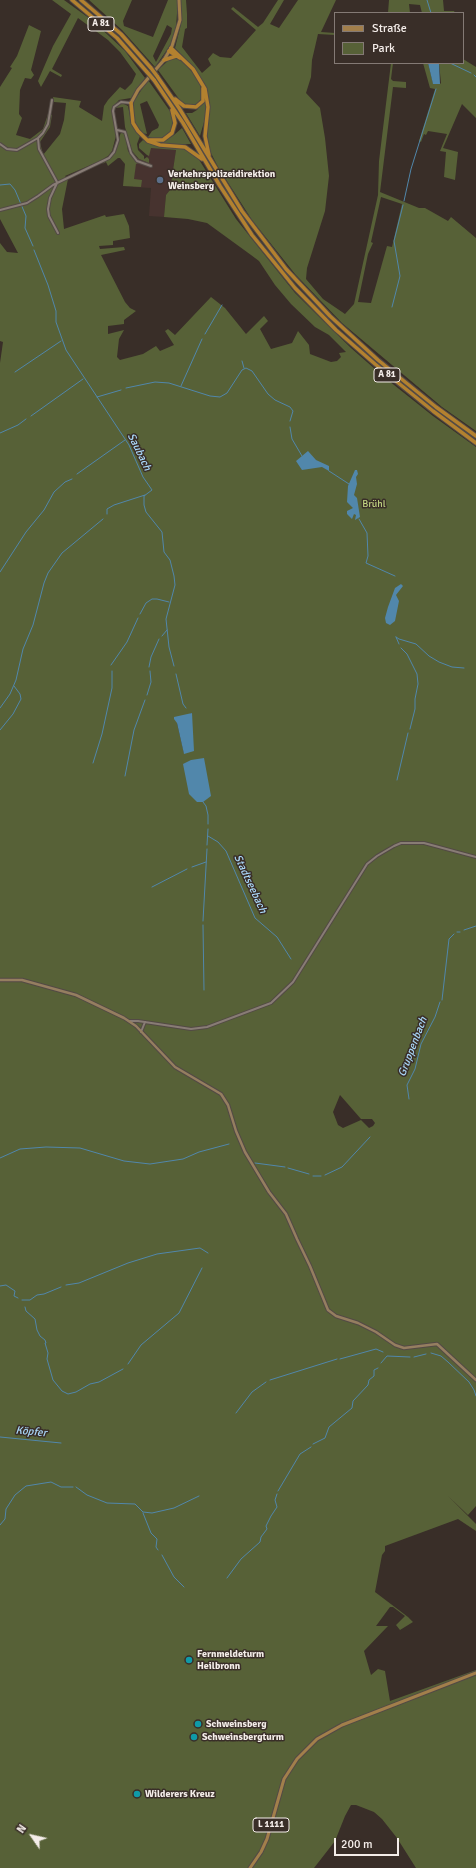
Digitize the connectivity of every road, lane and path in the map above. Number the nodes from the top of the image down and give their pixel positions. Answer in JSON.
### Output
{"nodes":[{"id":1,"x":72,"y":0,"type":"edge"},
{"id":2,"x":81,"y":0,"type":"edge"},
{"id":3,"x":179,"y":0,"type":"edge"},
{"id":4,"x":170,"y":49,"type":"junction"},
{"id":5,"x":176,"y":56,"type":"junction"},
{"id":6,"x":164,"y":60,"type":"junction"},
{"id":7,"x":172,"y":96,"type":"junction"},
{"id":8,"x":52,"y":100,"type":"dead end"},
{"id":9,"x":132,"y":103,"type":"junction"},
{"id":10,"x":171,"y":105,"type":"junction"},
{"id":11,"x":117,"y":130,"type":"junction"},
{"id":12,"x":38,"y":138,"type":"junction"},
{"id":13,"x":144,"y":138,"type":"junction"},
{"id":14,"x":0,"y":144,"type":"edge"},
{"id":15,"x":211,"y":160,"type":"junction"},
{"id":16,"x":206,"y":162,"type":"junction"},
{"id":17,"x":151,"y":166,"type":"dead end"},
{"id":18,"x":57,"y":183,"type":"junction"},
{"id":19,"x":0,"y":210,"type":"edge"},
{"id":20,"x":58,"y":233,"type":"dead end"},
{"id":21,"x":476,"y":436,"type":"edge"},
{"id":22,"x":476,"y":443,"type":"edge"},
{"id":23,"x":476,"y":857,"type":"edge"},
{"id":24,"x":0,"y":980,"type":"edge"},
{"id":25,"x":130,"y":1021,"type":"junction"},
{"id":26,"x":145,"y":1022,"type":"junction"},
{"id":27,"x":141,"y":1032,"type":"junction"},
{"id":28,"x":476,"y":1380,"type":"edge"},
{"id":29,"x":476,"y":1673,"type":"edge"},
{"id":30,"x":250,"y":1868,"type":"edge"}],
"edges":[{"from":1,"to":10,"type":"highway","number":"A 81","bridge":true},
{"from":2,"to":7,"type":"highway","number":"A 81","bridge":true},
{"from":3,"to":4,"type":"main road"},
{"from":4,"to":5,"type":"highway"},
{"from":4,"to":6,"type":"main road"},
{"from":4,"to":15,"type":"highway"},
{"from":5,"to":6,"type":"highway"},
{"from":5,"to":7,"type":"highway"},
{"from":6,"to":9,"type":"main road"},
{"from":7,"to":15,"type":"highway","number":"A 81"},
{"from":8,"to":12,"type":"street"},
{"from":9,"to":11,"type":"street"},
{"from":9,"to":13,"type":"highway"},
{"from":10,"to":13,"type":"highway"},
{"from":10,"to":16,"type":"highway","number":"A 81"},
{"from":11,"to":17,"type":"street"},
{"from":11,"to":18,"type":"street"},
{"from":12,"to":14,"type":"street"},
{"from":12,"to":18,"type":"street"},
{"from":13,"to":16,"type":"highway"},
{"from":15,"to":21,"type":"highway","number":"A 81"},
{"from":16,"to":22,"type":"highway","number":"A 81"},
{"from":18,"to":19,"type":"street"},
{"from":18,"to":20,"type":"street"},
{"from":23,"to":26,"type":"street"},
{"from":24,"to":25,"type":"street"},
{"from":25,"to":26,"type":"street"},
{"from":25,"to":27,"type":"street"},
{"from":26,"to":27,"type":"street"},
{"from":27,"to":28,"type":"street"},
{"from":29,"to":30,"type":"main road","number":"L 1111"}]}
